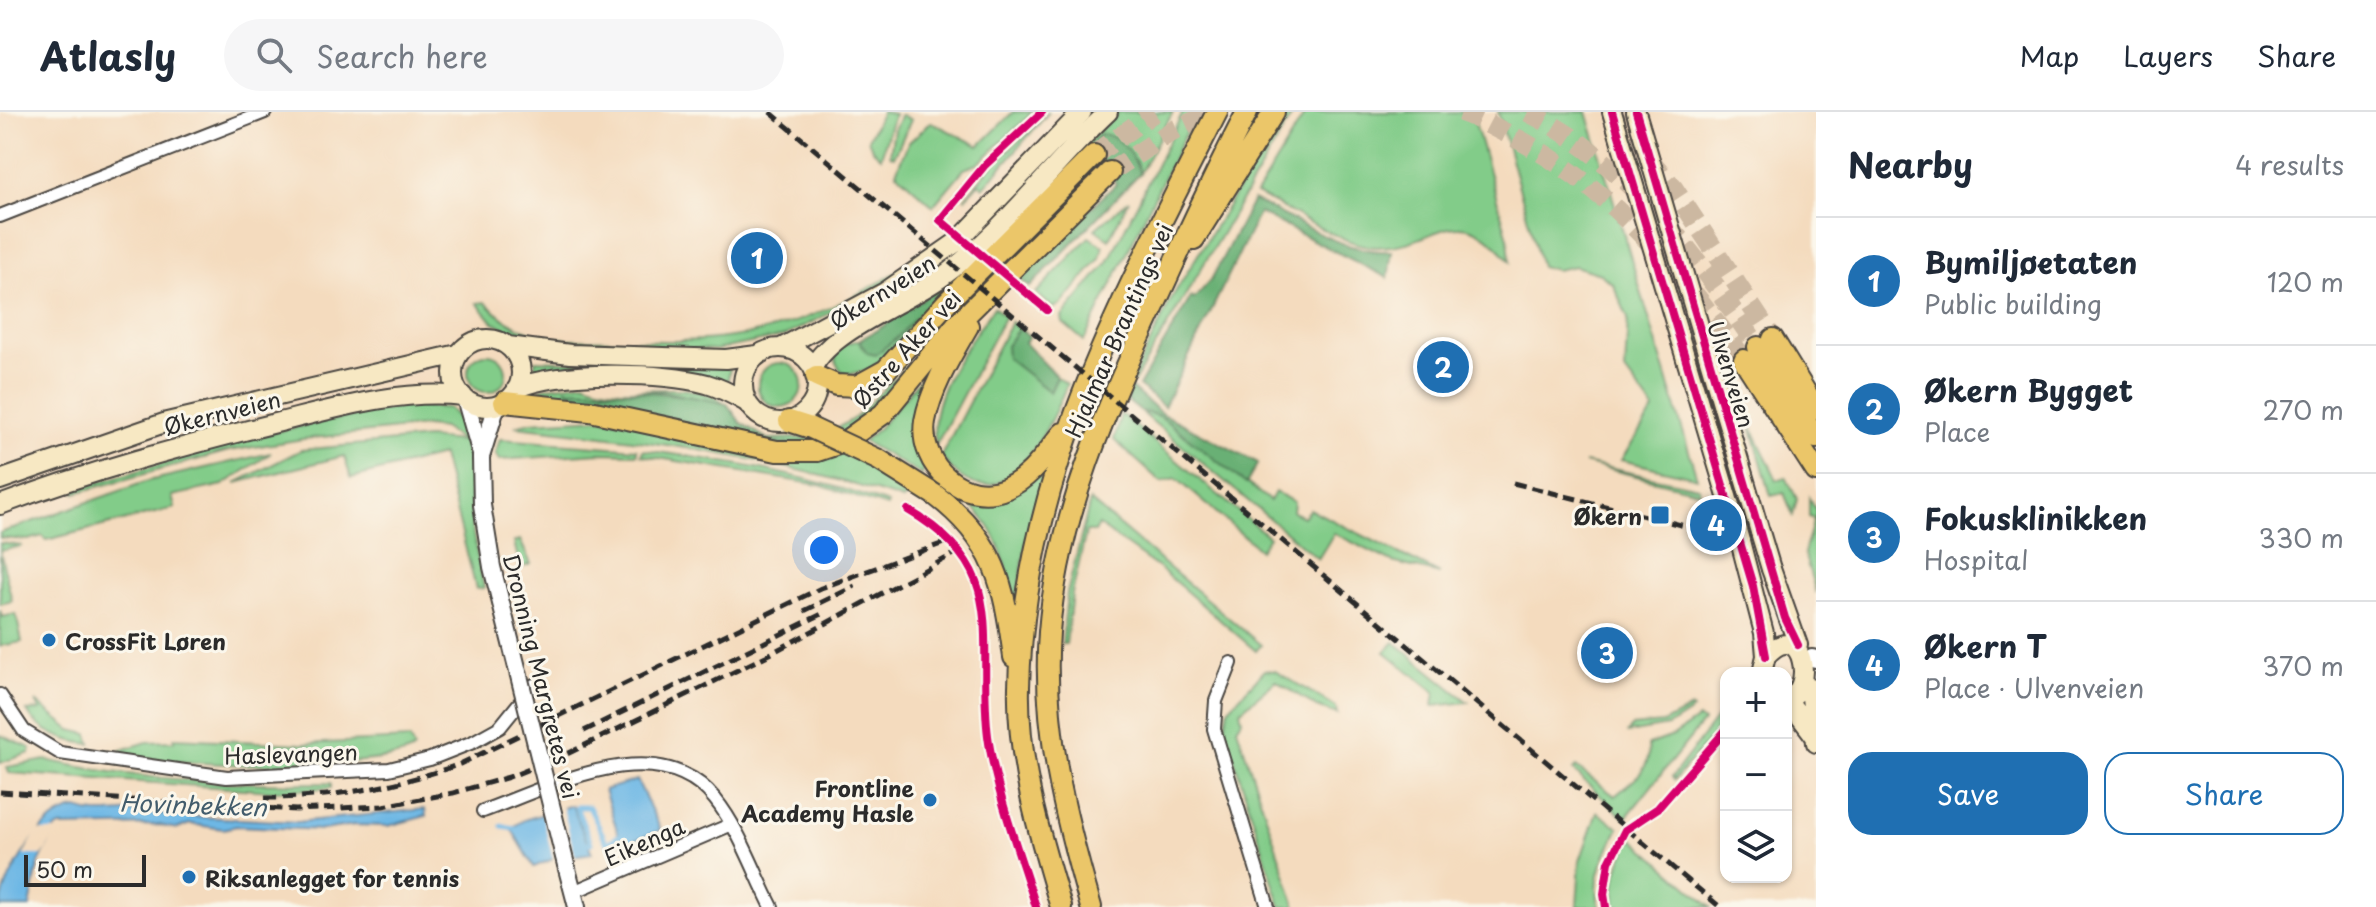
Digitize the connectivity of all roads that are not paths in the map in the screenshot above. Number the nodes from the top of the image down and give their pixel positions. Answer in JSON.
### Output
{"nodes":[{"id":1,"x":265,"y":112,"type":"edge"},
{"id":2,"x":1082,"y":112,"type":"edge"},
{"id":3,"x":1108,"y":112,"type":"edge"},
{"id":4,"x":1217,"y":112,"type":"edge"},
{"id":5,"x":1247,"y":112,"type":"edge"},
{"id":6,"x":1274,"y":112,"type":"edge"},
{"id":7,"x":1612,"y":112,"type":"edge"},
{"id":8,"x":1636,"y":112,"type":"edge"},
{"id":9,"x":1094,"y":155,"type":"tunnel mouth"},
{"id":10,"x":1110,"y":172,"type":"tunnel mouth"},
{"id":11,"x":0,"y":216,"type":"edge"},
{"id":12,"x":1167,"y":279,"type":"junction"},
{"id":13,"x":989,"y":291,"type":"junction"},
{"id":14,"x":508,"y":346,"type":"junction"},
{"id":15,"x":781,"y":348,"type":"junction"},
{"id":16,"x":1758,"y":349,"type":"junction"},
{"id":17,"x":458,"y":354,"type":"junction"},
{"id":18,"x":757,"y":355,"type":"junction"},
{"id":19,"x":814,"y":372,"type":"junction"},
{"id":20,"x":464,"y":397,"type":"junction"},
{"id":21,"x":506,"y":398,"type":"junction"},
{"id":22,"x":746,"y":402,"type":"junction"},
{"id":23,"x":1816,"y":409,"type":"edge"},
{"id":24,"x":789,"y":421,"type":"junction"},
{"id":25,"x":1068,"y":427,"type":"junction"},
{"id":26,"x":1816,"y":438,"type":"edge"},
{"id":27,"x":481,"y":456,"type":"junction"},
{"id":28,"x":1816,"y":471,"type":"edge"},
{"id":29,"x":0,"y":480,"type":"edge"},
{"id":30,"x":942,"y":488,"type":"junction"},
{"id":31,"x":0,"y":505,"type":"edge"},
{"id":32,"x":1809,"y":654,"type":"edge"},
{"id":33,"x":1231,"y":663,"type":"dead end"},
{"id":34,"x":1764,"y":665,"type":"edge"},
{"id":35,"x":534,"y":685,"type":"dead end"},
{"id":36,"x":1813,"y":685,"type":"edge"},
{"id":37,"x":1019,"y":686,"type":"junction"},
{"id":38,"x":0,"y":695,"type":"edge"},
{"id":39,"x":1792,"y":697,"type":"edge"},
{"id":40,"x":1792,"y":706,"type":"edge"},
{"id":41,"x":1815,"y":739,"type":"edge"},
{"id":42,"x":483,"y":811,"type":"dead end"},
{"id":43,"x":730,"y":825,"type":"junction"},
{"id":44,"x":575,"y":900,"type":"edge"},
{"id":45,"x":772,"y":907,"type":"edge"},
{"id":46,"x":1061,"y":907,"type":"edge"},
{"id":47,"x":1091,"y":907,"type":"edge"},
{"id":48,"x":1268,"y":907,"type":"edge"}],
"edges":[{"from":1,"to":11,"type":"street"},
{"from":2,"to":15,"type":"main road","name":"Økernveien"},
{"from":3,"to":19,"type":"main road","name":"Økernveien"},
{"from":4,"to":25,"type":"highway","name":"Hjalmar Brantings vei"},
{"from":5,"to":12,"type":"highway","name":"Hjalmar Brantings vei"},
{"from":6,"to":12,"type":"highway"},
{"from":7,"to":34,"type":"main road","name":"Ulvenveien","bridge":true},
{"from":8,"to":32,"type":"main road","name":"Ulvenveien","bridge":true},
{"from":9,"to":19,"type":"highway","name":"Østre Aker vei"},
{"from":10,"to":13,"type":"highway","name":"Østre Aker vei"},
{"from":12,"to":47,"type":"highway","name":"Hjalmar Brantings vei"},
{"from":13,"to":21,"type":"highway","name":"Østre Aker vei"},
{"from":13,"to":30,"type":"highway"},
{"from":14,"to":17,"type":"main road"},
{"from":14,"to":18,"type":"main road"},
{"from":14,"to":21,"type":"main road"},
{"from":15,"to":18,"type":"main road"},
{"from":15,"to":19,"type":"main road"},
{"from":16,"to":23,"type":"highway"},
{"from":16,"to":26,"type":"highway"},
{"from":16,"to":28,"type":"highway"},
{"from":17,"to":20,"type":"main road"},
{"from":17,"to":29,"type":"main road","name":"Økernveien"},
{"from":18,"to":22,"type":"main road"},
{"from":19,"to":24,"type":"main road"},
{"from":20,"to":21,"type":"main road"},
{"from":20,"to":27,"type":"street","name":"Dronning Margretes vei"},
{"from":20,"to":31,"type":"main road","name":"Økernveien"},
{"from":21,"to":22,"type":"main road"},
{"from":21,"to":27,"type":"street","name":"Dronning Margretes vei"},
{"from":22,"to":24,"type":"main road"},
{"from":24,"to":30,"type":"highway","bridge":true},
{"from":25,"to":30,"type":"highway"},
{"from":25,"to":37,"type":"highway","name":"Hjalmar Brantings vei"},
{"from":27,"to":44,"type":"street","name":"Dronning Margretes vei","bridge":true},
{"from":30,"to":37,"type":"highway"},
{"from":32,"to":34,"type":"main road","name":"Ulvenveien"},
{"from":32,"to":36,"type":"main road","name":"Ulvenveien"},
{"from":33,"to":48,"type":"street"},
{"from":35,"to":38,"type":"street","name":"Haslevangen"},
{"from":36,"to":39,"type":"main road","name":"Ulvenveien"},
{"from":36,"to":41,"type":"main road","name":"Ulvenveien"},
{"from":37,"to":46,"type":"highway","name":"Hjalmar Brantings vei"},
{"from":40,"to":41,"type":"main road","name":"Ulvenveien"},
{"from":42,"to":43,"type":"street"},
{"from":43,"to":44,"type":"street","name":"Eikenga"},
{"from":43,"to":45,"type":"street"}]}
